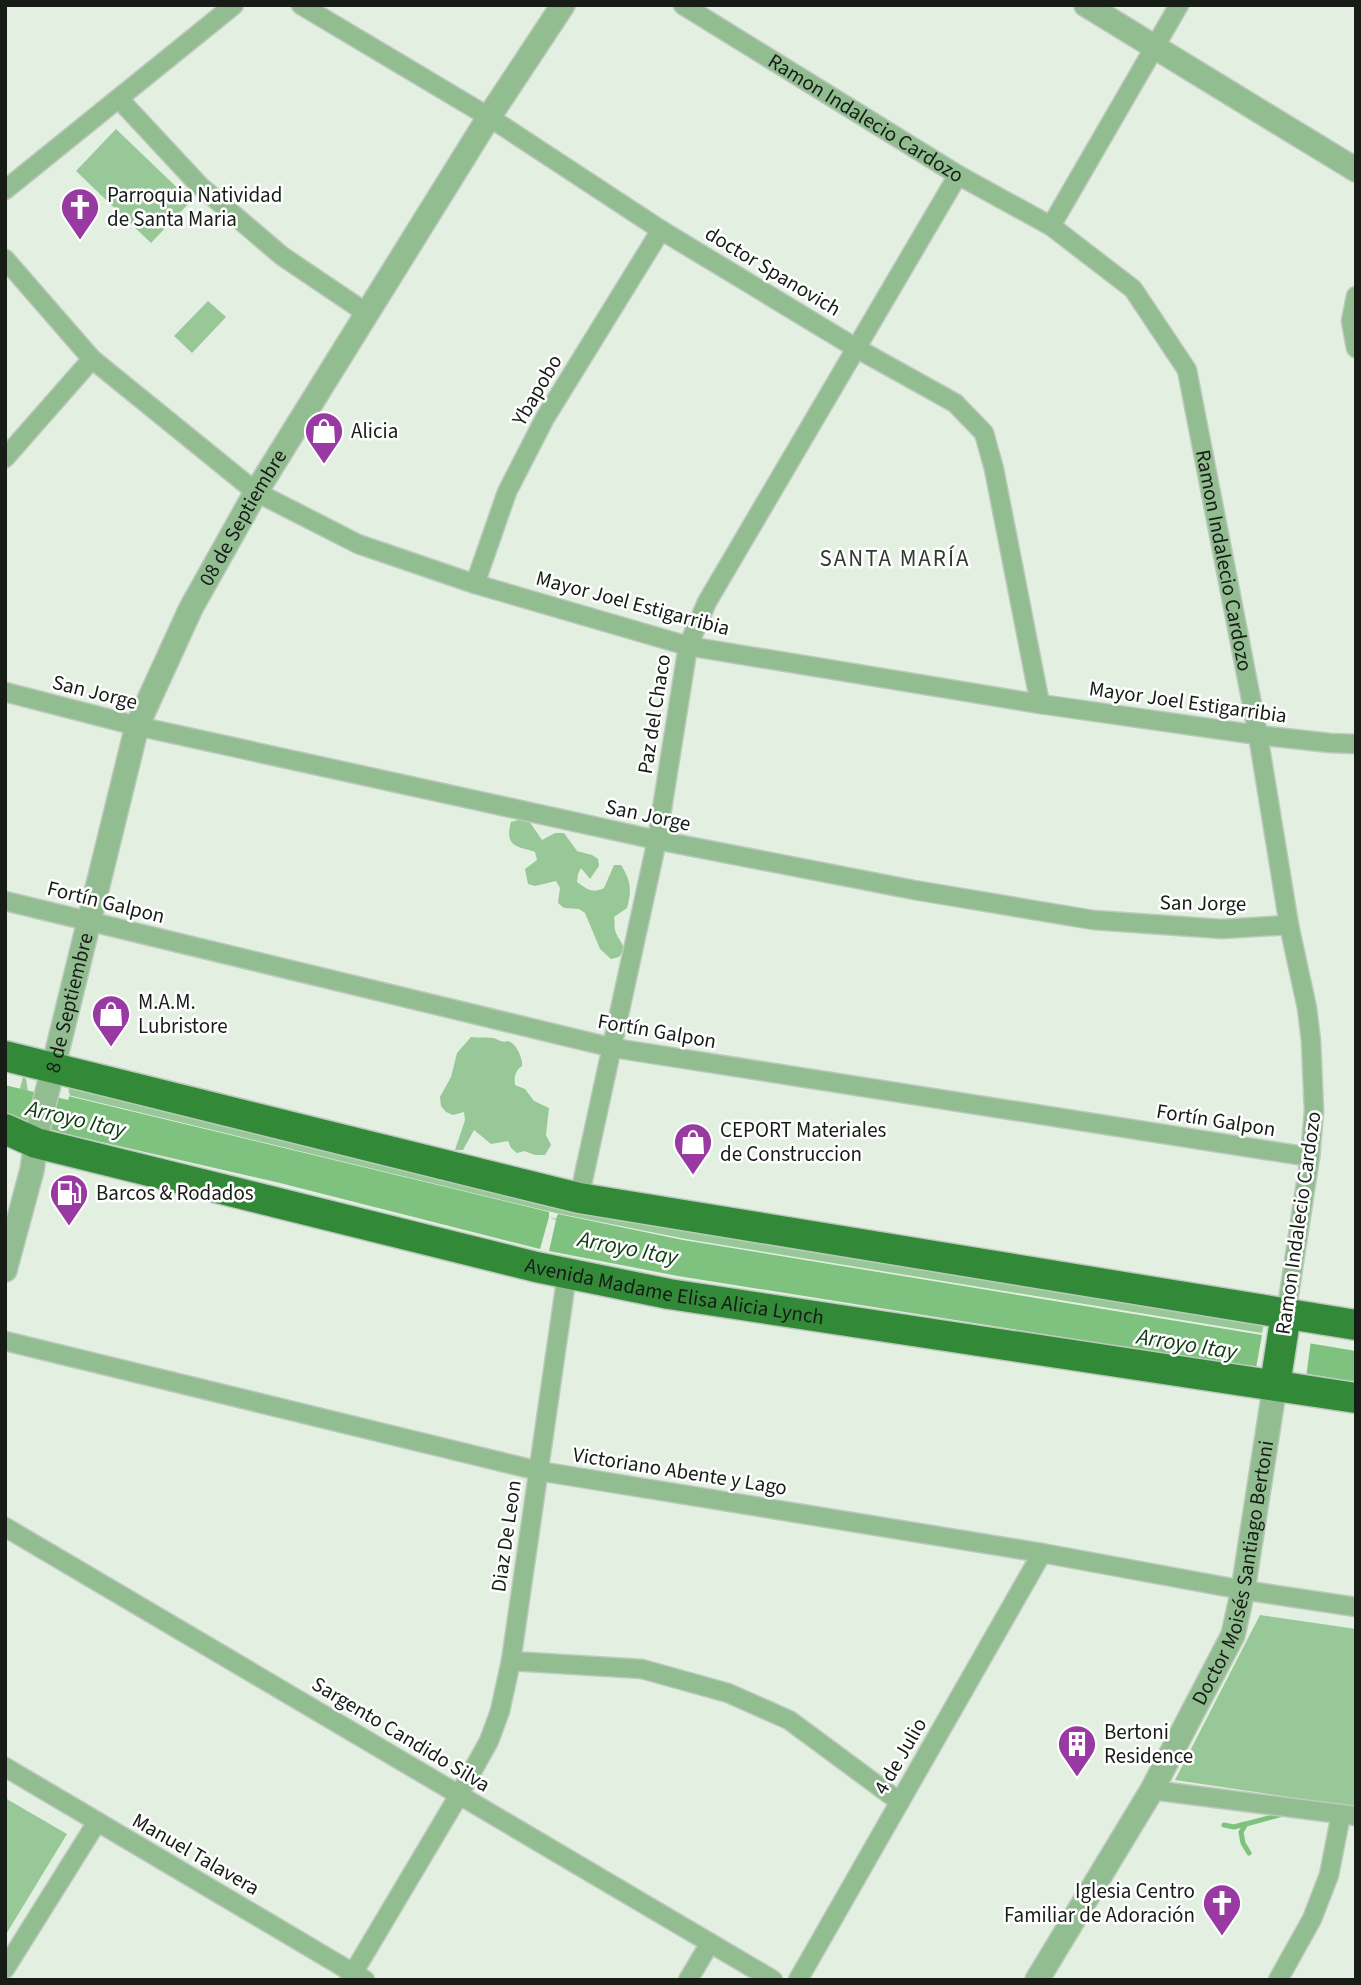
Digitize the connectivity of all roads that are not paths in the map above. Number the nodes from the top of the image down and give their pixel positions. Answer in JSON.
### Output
{"nodes":[{"id":1,"x":234,"y":5,"type":"edge"},
{"id":2,"x":302,"y":5,"type":"edge"},
{"id":3,"x":563,"y":5,"type":"edge"},
{"id":4,"x":682,"y":5,"type":"edge"},
{"id":5,"x":1086,"y":5,"type":"edge"},
{"id":6,"x":1179,"y":5,"type":"edge"},
{"id":7,"x":1154,"y":48,"type":"junction"},
{"id":8,"x":119,"y":99,"type":"junction"},
{"id":9,"x":489,"y":117,"type":"junction"},
{"id":10,"x":1356,"y":170,"type":"edge"},
{"id":11,"x":958,"y":175,"type":"junction"},
{"id":12,"x":5,"y":190,"type":"edge"},
{"id":13,"x":1051,"y":226,"type":"junction"},
{"id":14,"x":661,"y":230,"type":"junction"},
{"id":15,"x":5,"y":259,"type":"edge"},
{"id":16,"x":1356,"y":296,"type":"edge"},
{"id":17,"x":368,"y":314,"type":"junction"},
{"id":18,"x":856,"y":348,"type":"junction"},
{"id":19,"x":1356,"y":348,"type":"edge"},
{"id":20,"x":92,"y":359,"type":"junction"},
{"id":21,"x":5,"y":458,"type":"edge"},
{"id":22,"x":256,"y":492,"type":"junction"},
{"id":23,"x":475,"y":584,"type":"junction"},
{"id":24,"x":688,"y":646,"type":"junction"},
{"id":25,"x":5,"y":692,"type":"edge"},
{"id":26,"x":1040,"y":704,"type":"junction"},
{"id":27,"x":137,"y":726,"type":"junction"},
{"id":28,"x":1258,"y":735,"type":"junction"},
{"id":29,"x":1356,"y":744,"type":"edge"},
{"id":30,"x":657,"y":841,"type":"junction"},
{"id":31,"x":5,"y":901,"type":"edge"},
{"id":32,"x":89,"y":922,"type":"junction"},
{"id":33,"x":1289,"y":925,"type":"junction"},
{"id":34,"x":614,"y":1048,"type":"junction"},
{"id":35,"x":5,"y":1056,"type":"edge"},
{"id":36,"x":52,"y":1077,"type":"junction"},
{"id":37,"x":5,"y":1129,"type":"edge"},
{"id":38,"x":38,"y":1134,"type":"junction"},
{"id":39,"x":1310,"y":1157,"type":"junction"},
{"id":40,"x":579,"y":1198,"type":"junction"},
{"id":41,"x":5,"y":1270,"type":"edge"},
{"id":42,"x":567,"y":1274,"type":"junction"},
{"id":43,"x":1284,"y":1324,"type":"junction"},
{"id":44,"x":1356,"y":1325,"type":"edge"},
{"id":45,"x":5,"y":1341,"type":"edge"},
{"id":46,"x":1275,"y":1379,"type":"junction"},
{"id":47,"x":1356,"y":1398,"type":"edge"},
{"id":48,"x":539,"y":1471,"type":"junction"},
{"id":49,"x":5,"y":1527,"type":"edge"},
{"id":50,"x":1042,"y":1553,"type":"junction"},
{"id":51,"x":1243,"y":1590,"type":"junction"},
{"id":52,"x":1356,"y":1607,"type":"edge"},
{"id":53,"x":511,"y":1661,"type":"junction"},
{"id":54,"x":5,"y":1767,"type":"edge"},
{"id":55,"x":1152,"y":1790,"type":"junction"},
{"id":56,"x":459,"y":1795,"type":"junction"},
{"id":57,"x":900,"y":1802,"type":"junction"},
{"id":58,"x":1349,"y":1815,"type":"edge"},
{"id":59,"x":97,"y":1822,"type":"junction"},
{"id":60,"x":710,"y":1943,"type":"junction"},
{"id":61,"x":5,"y":1969,"type":"edge"},
{"id":62,"x":356,"y":1977,"type":"edge"},
{"id":63,"x":688,"y":1980,"type":"edge"},
{"id":64,"x":773,"y":1980,"type":"edge"},
{"id":65,"x":798,"y":1980,"type":"edge"},
{"id":66,"x":1037,"y":1980,"type":"edge"},
{"id":67,"x":1278,"y":1980,"type":"edge"}],
"edges":[{"from":1,"to":8,"type":"street"},
{"from":2,"to":9,"type":"street","name":"doctor Spanovich"},
{"from":3,"to":9,"type":"street","name":"08 de Septiembre"},
{"from":4,"to":11,"type":"street","name":"Ramon Indalecio Cardozo"},
{"from":5,"to":7,"type":"street"},
{"from":6,"to":7,"type":"street"},
{"from":7,"to":10,"type":"street"},
{"from":7,"to":13,"type":"street"},
{"from":8,"to":12,"type":"street"},
{"from":8,"to":17,"type":"street"},
{"from":9,"to":14,"type":"street","name":"doctor Spanovich"},
{"from":9,"to":17,"type":"street","name":"08 de Septiembre"},
{"from":11,"to":13,"type":"street","name":"Ramon Indalecio Cardozo"},
{"from":11,"to":18,"type":"street","name":"Paz del Chaco"},
{"from":13,"to":28,"type":"street","name":"Ramon Indalecio Cardozo"},
{"from":14,"to":18,"type":"street","name":"doctor Spanovich"},
{"from":14,"to":23,"type":"street","name":"Ybapobo"},
{"from":15,"to":20,"type":"street","name":"Mayor Joel Estigarribia"},
{"from":16,"to":19,"type":"street"},
{"from":17,"to":22,"type":"street","name":"08 de Septiembre"},
{"from":18,"to":24,"type":"street","name":"Paz del Chaco"},
{"from":18,"to":26,"type":"street","name":"doctor Spanovich"},
{"from":20,"to":21,"type":"street"},
{"from":20,"to":22,"type":"street","name":"Mayor Joel Estigarribia"},
{"from":22,"to":23,"type":"street","name":"Mayor Joel Estigarribia"},
{"from":22,"to":27,"type":"street","name":"08 de Septiembre"},
{"from":23,"to":24,"type":"street","name":"Mayor Joel Estigarribia"},
{"from":24,"to":26,"type":"street","name":"Mayor Joel Estigarribia"},
{"from":24,"to":30,"type":"street","name":"Paz del Chaco"},
{"from":25,"to":27,"type":"street","name":"San Jorge"},
{"from":26,"to":28,"type":"street","name":"Mayor Joel Estigarribia"},
{"from":27,"to":30,"type":"street","name":"San Jorge"},
{"from":27,"to":32,"type":"street","name":"08 de Septiembre"},
{"from":28,"to":29,"type":"street","name":"Mayor Joel Estigarribia"},
{"from":28,"to":33,"type":"street","name":"Ramon Indalecio Cardozo"},
{"from":30,"to":33,"type":"street","name":"San Jorge"},
{"from":30,"to":34,"type":"street","name":"Paz del Chaco"},
{"from":31,"to":32,"type":"street","name":"Fortín Galpon"},
{"from":32,"to":34,"type":"street","name":"Fortín Galpon"},
{"from":32,"to":36,"type":"street","name":"8 de Septiembre"},
{"from":33,"to":39,"type":"street","name":"Ramon Indalecio Cardozo"},
{"from":34,"to":39,"type":"street","name":"Fortín Galpon"},
{"from":34,"to":40,"type":"street","name":"Paz del Chaco"},
{"from":35,"to":36,"type":"highway"},
{"from":36,"to":38,"type":"street","name":"8 de Septiembre"},
{"from":36,"to":40,"type":"highway"},
{"from":37,"to":38,"type":"highway","name":"Avenida Madame Elisa Alicia Lynch"},
{"from":38,"to":41,"type":"street","name":"8 de Septiembre"},
{"from":38,"to":42,"type":"highway","name":"Avenida Madame Elisa Alicia Lynch"},
{"from":39,"to":43,"type":"street","name":"Ramon Indalecio Cardozo"},
{"from":40,"to":43,"type":"highway"},
{"from":42,"to":46,"type":"highway","name":"Avenida Madame Elisa Alicia Lynch"},
{"from":42,"to":48,"type":"street","name":"Diaz De Leon"},
{"from":43,"to":44,"type":"highway"},
{"from":43,"to":46,"type":"highway","name":"Ramon Indalecio Cardozo"},
{"from":45,"to":48,"type":"street","name":"Victoriano Abente y Lago"},
{"from":46,"to":47,"type":"highway","name":"Avenida Madame Elisa Alicia Lynch"},
{"from":46,"to":51,"type":"street","name":"Doctor Moisés Santiago Bertoni"},
{"from":48,"to":50,"type":"street","name":"Victoriano Abente y Lago"},
{"from":48,"to":53,"type":"street","name":"Diaz De Leon"},
{"from":49,"to":56,"type":"street","name":"Sargento Candido Silva"},
{"from":50,"to":51,"type":"street","name":"Victoriano Abente y Lago"},
{"from":50,"to":57,"type":"street","name":"4 de Julio"},
{"from":51,"to":52,"type":"street","name":"Victoriano Abente y Lago"},
{"from":51,"to":55,"type":"street","name":"Doctor Moisés Santiago Bertoni"},
{"from":53,"to":56,"type":"street","name":"Diaz De Leon"},
{"from":53,"to":57,"type":"street"},
{"from":54,"to":59,"type":"street","name":"Manuel Talavera"},
{"from":55,"to":58,"type":"street"},
{"from":55,"to":66,"type":"street","name":"Doctor Moisés Santiago Bertoni"},
{"from":56,"to":60,"type":"street","name":"Sargento Candido Silva"},
{"from":56,"to":62,"type":"street","name":"Diaz De Leon"},
{"from":57,"to":65,"type":"street","name":"4 de Julio"},
{"from":58,"to":67,"type":"street"},
{"from":59,"to":61,"type":"street"},
{"from":59,"to":62,"type":"street","name":"Manuel Talavera"},
{"from":60,"to":63,"type":"street"},
{"from":60,"to":64,"type":"street","name":"Sargento Candido Silva"}]}
